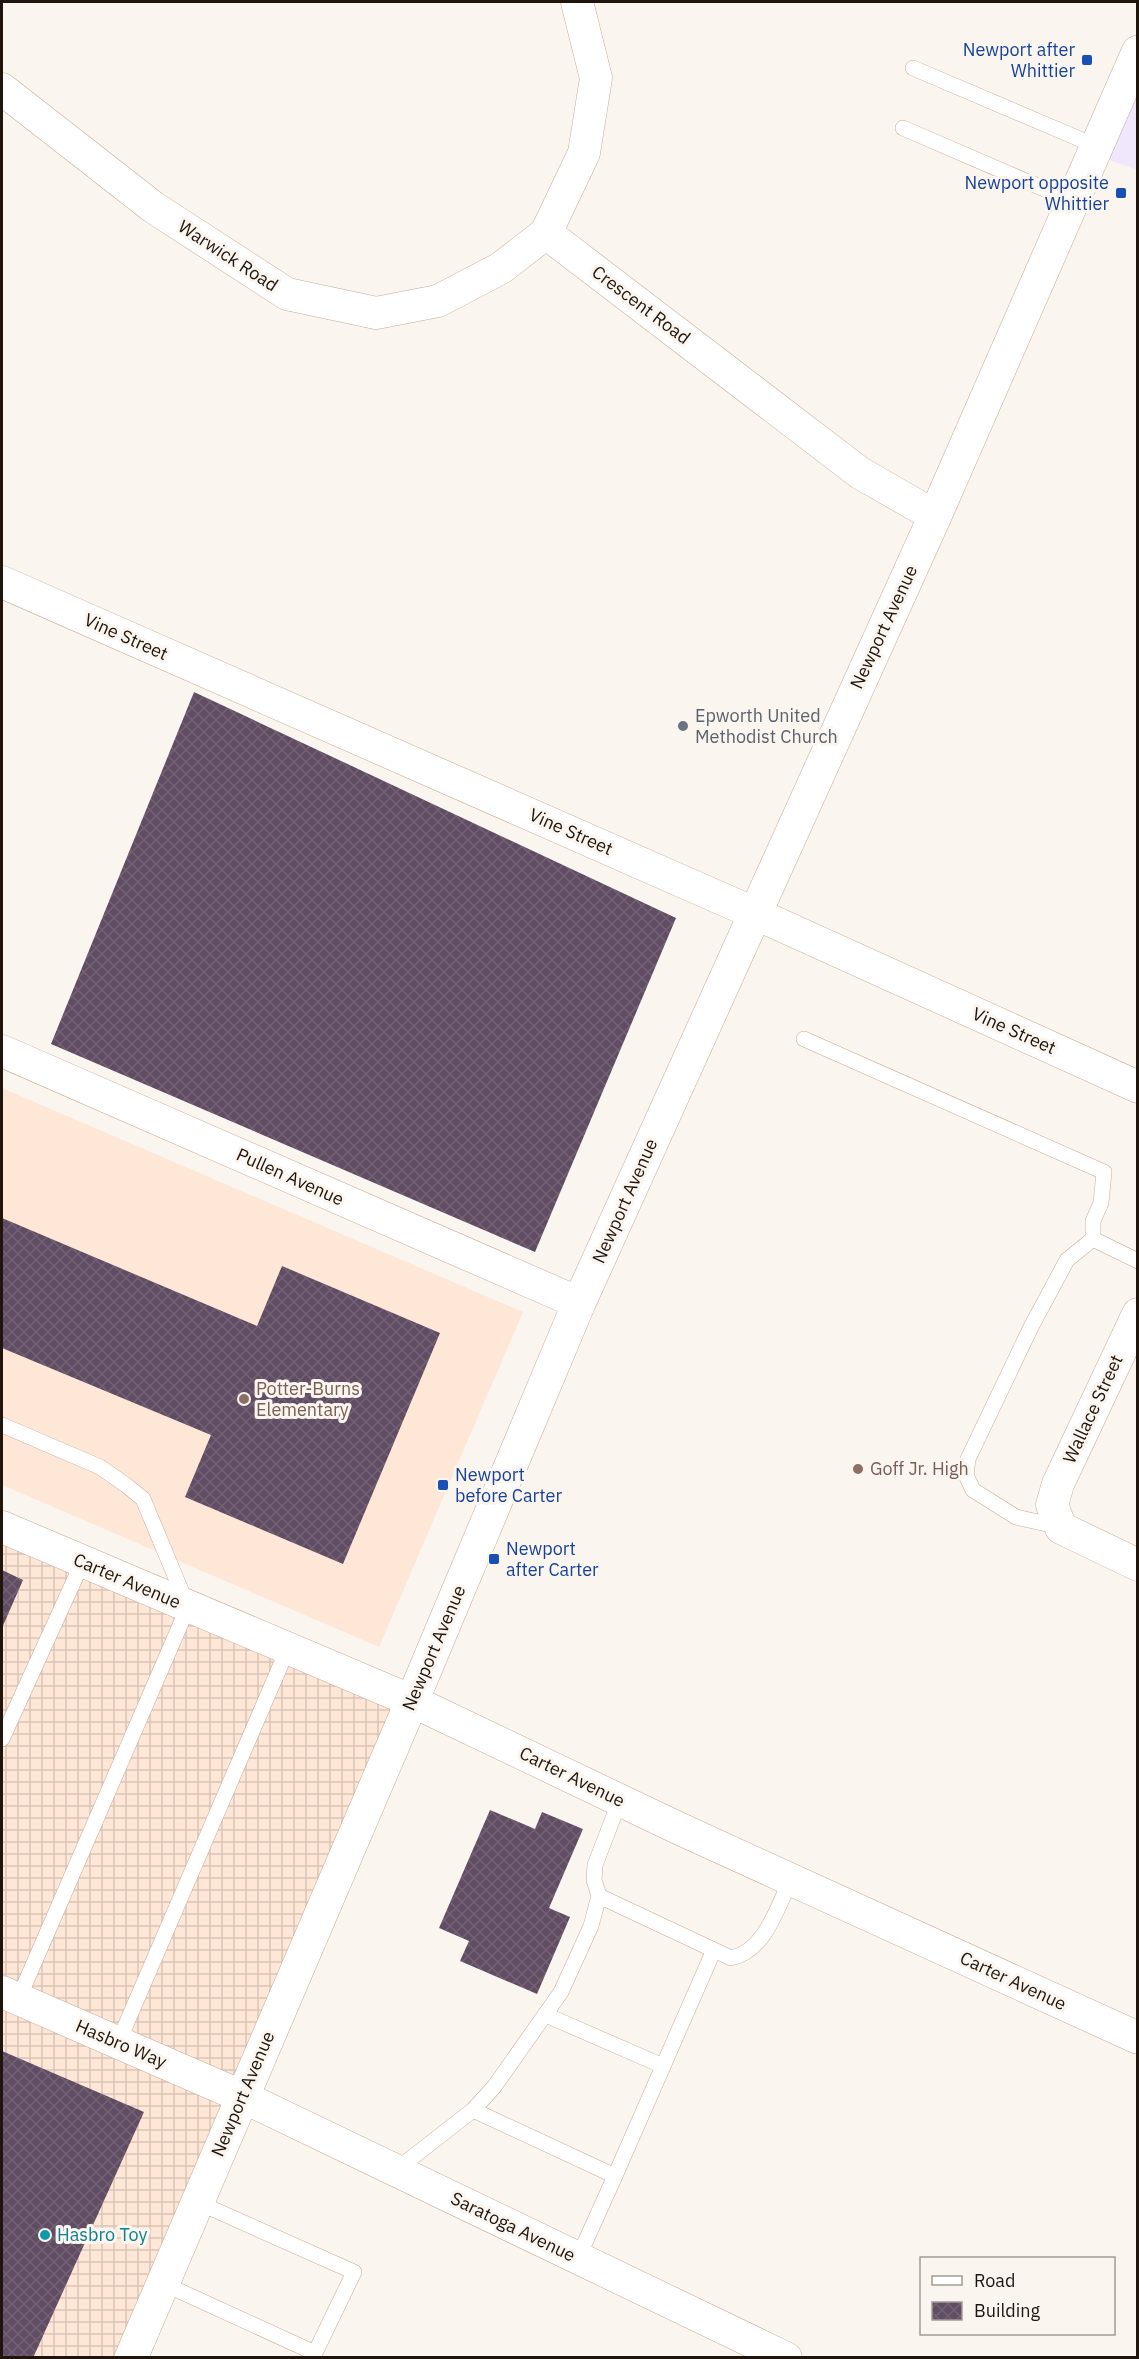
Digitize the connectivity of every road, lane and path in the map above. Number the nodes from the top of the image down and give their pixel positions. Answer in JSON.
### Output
{"nodes":[{"id":1,"x":577,"y":2,"type":"edge"},
{"id":2,"x":1137,"y":52,"type":"edge"},
{"id":3,"x":913,"y":68,"type":"dead end"},
{"id":4,"x":1130,"y":87,"type":"edge"},
{"id":5,"x":2,"y":89,"type":"edge"},
{"id":6,"x":903,"y":128,"type":"dead end"},
{"id":7,"x":1096,"y":146,"type":"junction"},
{"id":8,"x":1072,"y":201,"type":"junction"},
{"id":9,"x":546,"y":233,"type":"junction"},
{"id":10,"x":935,"y":516,"type":"junction"},
{"id":11,"x":2,"y":582,"type":"edge"},
{"id":12,"x":754,"y":913,"type":"junction"},
{"id":13,"x":804,"y":1040,"type":"dead end"},
{"id":14,"x":2,"y":1051,"type":"edge"},
{"id":15,"x":1137,"y":1087,"type":"edge"},
{"id":16,"x":1093,"y":1239,"type":"junction"},
{"id":17,"x":1137,"y":1261,"type":"edge"},
{"id":18,"x":579,"y":1303,"type":"junction"},
{"id":19,"x":1137,"y":1314,"type":"edge"},
{"id":20,"x":2,"y":1425,"type":"edge"},
{"id":21,"x":1056,"y":1516,"type":"junction"},
{"id":22,"x":2,"y":1527,"type":"edge"},
{"id":23,"x":83,"y":1561,"type":"junction"},
{"id":24,"x":1137,"y":1565,"type":"edge"},
{"id":25,"x":188,"y":1607,"type":"junction"},
{"id":26,"x":288,"y":1648,"type":"junction"},
{"id":27,"x":412,"y":1701,"type":"junction"},
{"id":28,"x":2,"y":1739,"type":"edge"},
{"id":29,"x":620,"y":1800,"type":"junction"},
{"id":30,"x":791,"y":1879,"type":"junction"},
{"id":31,"x":599,"y":1896,"type":"junction"},
{"id":32,"x":713,"y":1952,"type":"junction"},
{"id":33,"x":10,"y":1996,"type":"edge"},
{"id":34,"x":546,"y":2014,"type":"junction"},
{"id":35,"x":1137,"y":2038,"type":"edge"},
{"id":36,"x":118,"y":2043,"type":"junction"},
{"id":37,"x":663,"y":2066,"type":"junction"},
{"id":38,"x":241,"y":2096,"type":"junction"},
{"id":39,"x":473,"y":2110,"type":"junction"},
{"id":40,"x":396,"y":2170,"type":"junction"},
{"id":41,"x":615,"y":2176,"type":"junction"},
{"id":42,"x":197,"y":2202,"type":"junction"},
{"id":43,"x":578,"y":2258,"type":"junction"},
{"id":44,"x":162,"y":2283,"type":"junction"},
{"id":45,"x":316,"y":2355,"type":"edge"},
{"id":46,"x":131,"y":2358,"type":"edge"},
{"id":47,"x":786,"y":2358,"type":"edge"}],
"edges":[{"from":1,"to":9,"type":"street"},
{"from":2,"to":4,"type":"main road","name":"Newport Avenue"},
{"from":3,"to":7,"type":"lane"},
{"from":4,"to":7,"type":"main road","name":"Newport Avenue"},
{"from":5,"to":9,"type":"street","name":"Warwick Road"},
{"from":6,"to":8,"type":"lane"},
{"from":7,"to":8,"type":"main road","name":"Newport Avenue"},
{"from":8,"to":10,"type":"main road","name":"Newport Avenue"},
{"from":9,"to":10,"type":"street","name":"Crescent Road"},
{"from":10,"to":12,"type":"main road","name":"Newport Avenue"},
{"from":11,"to":12,"type":"street","name":"Vine Street"},
{"from":12,"to":15,"type":"street","name":"Vine Street"},
{"from":12,"to":18,"type":"main road","name":"Newport Avenue"},
{"from":13,"to":16,"type":"lane"},
{"from":14,"to":18,"type":"street","name":"Pullen Avenue"},
{"from":16,"to":17,"type":"lane"},
{"from":16,"to":21,"type":"lane"},
{"from":18,"to":27,"type":"main road","name":"Newport Avenue"},
{"from":19,"to":21,"type":"street","name":"Wallace Street"},
{"from":20,"to":25,"type":"lane"},
{"from":21,"to":24,"type":"street"},
{"from":22,"to":23,"type":"street","name":"Carter Avenue"},
{"from":23,"to":25,"type":"street","name":"Carter Avenue"},
{"from":23,"to":28,"type":"lane"},
{"from":25,"to":26,"type":"street","name":"Carter Avenue"},
{"from":25,"to":33,"type":"lane"},
{"from":26,"to":27,"type":"street","name":"Carter Avenue"},
{"from":26,"to":36,"type":"lane"},
{"from":27,"to":29,"type":"street","name":"Carter Avenue"},
{"from":27,"to":38,"type":"main road","name":"Newport Avenue"},
{"from":29,"to":30,"type":"street","name":"Carter Avenue"},
{"from":29,"to":31,"type":"lane"},
{"from":30,"to":32,"type":"lane"},
{"from":30,"to":35,"type":"street","name":"Carter Avenue"},
{"from":31,"to":32,"type":"lane"},
{"from":31,"to":34,"type":"lane"},
{"from":32,"to":37,"type":"lane"},
{"from":33,"to":36,"type":"street","name":"Hasbro Way"},
{"from":34,"to":37,"type":"lane"},
{"from":34,"to":39,"type":"lane"},
{"from":36,"to":38,"type":"street","name":"Hasbro Way"},
{"from":37,"to":41,"type":"lane"},
{"from":38,"to":40,"type":"street","name":"Saratoga Avenue"},
{"from":38,"to":42,"type":"main road","name":"Newport Avenue"},
{"from":39,"to":40,"type":"lane"},
{"from":39,"to":41,"type":"lane"},
{"from":40,"to":43,"type":"street","name":"Saratoga Avenue"},
{"from":41,"to":43,"type":"lane"},
{"from":42,"to":44,"type":"main road","name":"Newport Avenue"},
{"from":42,"to":45,"type":"lane"},
{"from":43,"to":47,"type":"street","name":"Saratoga Avenue"},
{"from":44,"to":45,"type":"lane"},
{"from":44,"to":46,"type":"main road","name":"Newport Avenue"}]}
